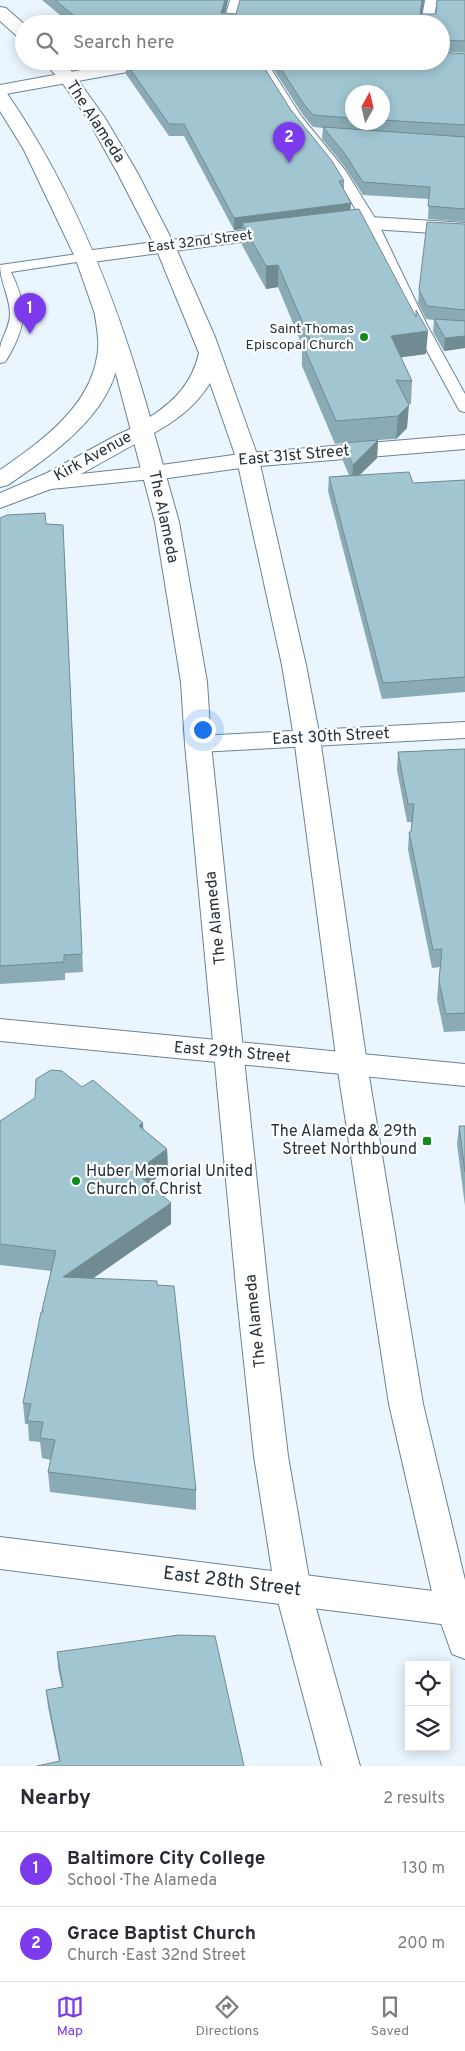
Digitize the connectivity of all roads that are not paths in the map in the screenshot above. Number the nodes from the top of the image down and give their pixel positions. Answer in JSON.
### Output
{"nodes":[{"id":1,"x":236,"y":0,"type":"edge"},
{"id":2,"x":431,"y":0,"type":"edge"},
{"id":3,"x":0,"y":12,"type":"edge"},
{"id":4,"x":232,"y":15,"type":"edge"},
{"id":5,"x":428,"y":15,"type":"edge"},
{"id":6,"x":15,"y":25,"type":"edge"},
{"id":7,"x":60,"y":70,"type":"edge"},
{"id":8,"x":108,"y":70,"type":"edge"},
{"id":9,"x":266,"y":70,"type":"edge"},
{"id":10,"x":67,"y":77,"type":"junction"},
{"id":11,"x":0,"y":90,"type":"edge"},
{"id":12,"x":0,"y":96,"type":"edge"},
{"id":13,"x":308,"y":133,"type":"junction"},
{"id":14,"x":328,"y":134,"type":"edge"},
{"id":15,"x":371,"y":223,"type":"junction"},
{"id":16,"x":465,"y":229,"type":"edge"},
{"id":17,"x":165,"y":246,"type":"junction"},
{"id":18,"x":85,"y":257,"type":"junction"},
{"id":19,"x":2,"y":269,"type":"edge"},
{"id":20,"x":104,"y":308,"type":"junction"},
{"id":21,"x":420,"y":325,"type":"junction"},
{"id":22,"x":438,"y":326,"type":"edge"},
{"id":23,"x":210,"y":354,"type":"junction"},
{"id":24,"x":0,"y":359,"type":"edge"},
{"id":25,"x":465,"y":408,"type":"edge"},
{"id":26,"x":143,"y":430,"type":"junction"},
{"id":27,"x":465,"y":442,"type":"edge"},
{"id":28,"x":248,"y":460,"type":"junction"},
{"id":29,"x":154,"y":472,"type":"junction"},
{"id":30,"x":0,"y":480,"type":"edge"},
{"id":31,"x":44,"y":485,"type":"junction"},
{"id":32,"x":0,"y":501,"type":"edge"},
{"id":33,"x":465,"y":730,"type":"edge"},
{"id":34,"x":307,"y":738,"type":"junction"},
{"id":35,"x":198,"y":744,"type":"junction"},
{"id":36,"x":0,"y":1030,"type":"edge"},
{"id":37,"x":229,"y":1053,"type":"junction"},
{"id":38,"x":352,"y":1064,"type":"junction"},
{"id":39,"x":465,"y":1075,"type":"edge"},
{"id":40,"x":0,"y":1553,"type":"edge"},
{"id":41,"x":293,"y":1590,"type":"junction"},
{"id":42,"x":459,"y":1610,"type":"edge"},
{"id":43,"x":465,"y":1642,"type":"edge"},
{"id":44,"x":341,"y":1766,"type":"edge"}],
"edges":[{"from":1,"to":4,"type":"lane"},
{"from":2,"to":5,"type":"lane"},
{"from":3,"to":6,"type":"main road"},
{"from":7,"to":10,"type":"main road","name":"The Alameda"},
{"from":8,"to":10,"type":"main road"},
{"from":9,"to":13,"type":"lane"},
{"from":10,"to":11,"type":"main road"},
{"from":10,"to":17,"type":"main road","name":"The Alameda"},
{"from":12,"to":18,"type":"main road","name":"The Alameda"},
{"from":13,"to":14,"type":"lane"},
{"from":13,"to":15,"type":"lane"},
{"from":15,"to":16,"type":"main road","name":"East 32nd Street"},
{"from":15,"to":17,"type":"main road","name":"East 32nd Street"},
{"from":15,"to":21,"type":"lane"},
{"from":17,"to":18,"type":"main road","name":"East 32nd Street"},
{"from":17,"to":23,"type":"main road","name":"The Alameda"},
{"from":18,"to":19,"type":"lane"},
{"from":18,"to":20,"type":"main road","name":"The Alameda"},
{"from":19,"to":24,"type":"lane"},
{"from":20,"to":26,"type":"main road","name":"The Alameda"},
{"from":20,"to":30,"type":"main road","name":"Kirk Avenue"},
{"from":21,"to":22,"type":"lane"},
{"from":21,"to":25,"type":"lane"},
{"from":23,"to":26,"type":"main road","name":"Kirk Avenue"},
{"from":23,"to":28,"type":"main road","name":"The Alameda"},
{"from":26,"to":29,"type":"main road","name":"The Alameda"},
{"from":26,"to":31,"type":"main road","name":"Kirk Avenue"},
{"from":27,"to":28,"type":"main road","name":"East 31st Street"},
{"from":28,"to":29,"type":"main road","name":"East 31st Street"},
{"from":28,"to":34,"type":"main road","name":"The Alameda"},
{"from":29,"to":31,"type":"main road","name":"Kirk Avenue"},
{"from":29,"to":35,"type":"main road","name":"The Alameda"},
{"from":31,"to":32,"type":"main road","name":"Kirk Avenue"},
{"from":33,"to":34,"type":"main road","name":"East 30th Street"},
{"from":34,"to":35,"type":"main road","name":"East 30th Street"},
{"from":34,"to":38,"type":"main road","name":"The Alameda"},
{"from":35,"to":37,"type":"main road","name":"The Alameda"},
{"from":36,"to":37,"type":"main road","name":"East 29th Street"},
{"from":37,"to":38,"type":"main road","name":"East 29th Street"},
{"from":37,"to":41,"type":"main road","name":"The Alameda"},
{"from":38,"to":39,"type":"main road","name":"East 29th Street"},
{"from":38,"to":42,"type":"main road","name":"The Alameda"},
{"from":40,"to":41,"type":"main road","name":"East 28th Street"},
{"from":41,"to":42,"type":"main road","name":"East 28th Street"},
{"from":41,"to":44,"type":"main road","name":"The Alameda"},
{"from":42,"to":43,"type":"main road","name":"The Alameda"}]}
